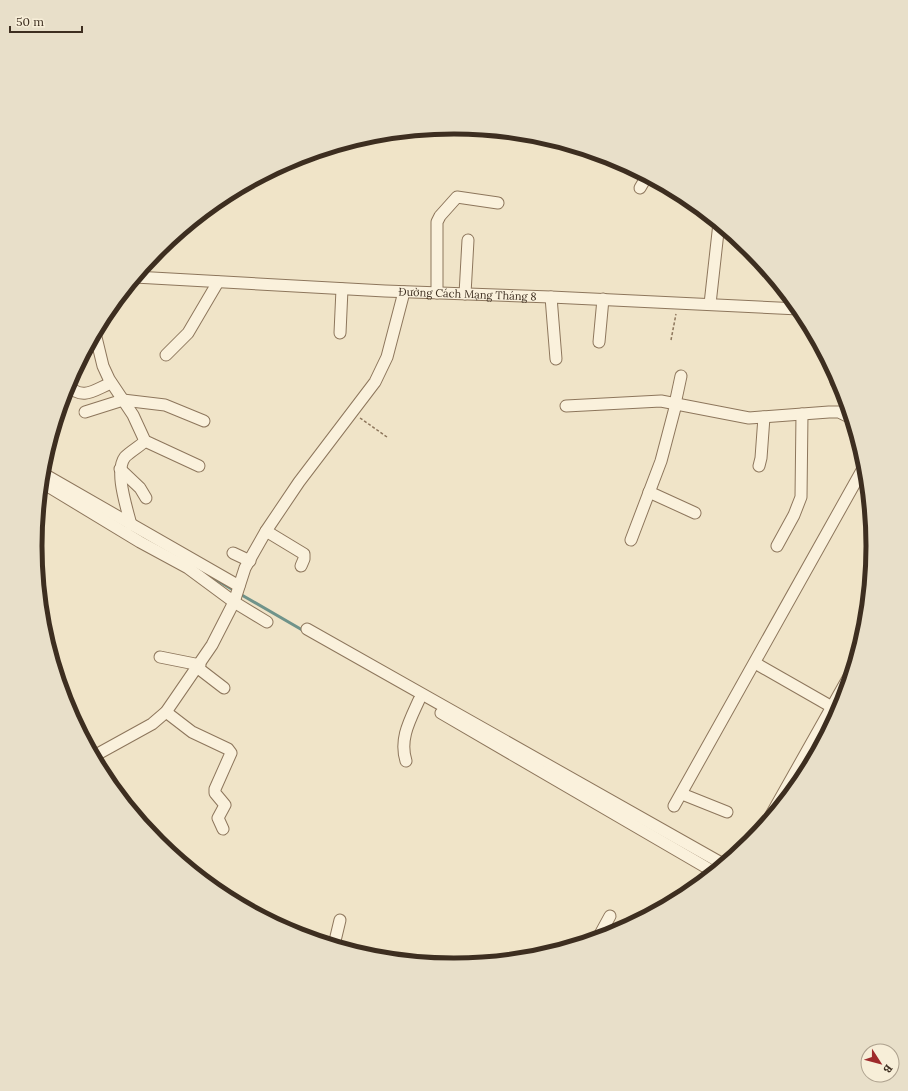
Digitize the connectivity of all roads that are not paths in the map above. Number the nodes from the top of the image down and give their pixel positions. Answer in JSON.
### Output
{"nodes":[{"id":1,"x":644,"y":181,"type":"edge"},
{"id":2,"x":640,"y":188,"type":"dead end"},
{"id":3,"x":498,"y":203,"type":"dead end"},
{"id":4,"x":718,"y":230,"type":"edge"},
{"id":5,"x":468,"y":240,"type":"dead end"},
{"id":6,"x":141,"y":277,"type":"edge"},
{"id":7,"x":218,"y":282,"type":"junction"},
{"id":8,"x":342,"y":288,"type":"junction"},
{"id":9,"x":404,"y":292,"type":"junction"},
{"id":10,"x":438,"y":293,"type":"junction"},
{"id":11,"x":465,"y":294,"type":"junction"},
{"id":12,"x":552,"y":297,"type":"junction"},
{"id":13,"x":603,"y":299,"type":"junction"},
{"id":14,"x":710,"y":304,"type":"junction"},
{"id":15,"x":791,"y":309,"type":"edge"},
{"id":16,"x":340,"y":333,"type":"dead end"},
{"id":17,"x":96,"y":341,"type":"edge"},
{"id":18,"x":600,"y":342,"type":"dead end"},
{"id":19,"x":166,"y":355,"type":"dead end"},
{"id":20,"x":556,"y":359,"type":"dead end"},
{"id":21,"x":681,"y":376,"type":"dead end"},
{"id":22,"x":111,"y":383,"type":"junction"},
{"id":23,"x":73,"y":389,"type":"edge"},
{"id":24,"x":123,"y":400,"type":"junction"},
{"id":25,"x":675,"y":404,"type":"junction"},
{"id":26,"x":566,"y":406,"type":"dead end"},
{"id":27,"x":85,"y":412,"type":"dead end"},
{"id":28,"x":802,"y":414,"type":"junction"},
{"id":29,"x":844,"y":414,"type":"edge"},
{"id":30,"x":764,"y":417,"type":"junction"},
{"id":31,"x":204,"y":421,"type":"dead end"},
{"id":32,"x":145,"y":441,"type":"junction"},
{"id":33,"x":199,"y":466,"type":"dead end"},
{"id":34,"x":759,"y":466,"type":"dead end"},
{"id":35,"x":120,"y":469,"type":"junction"},
{"id":36,"x":859,"y":475,"type":"edge"},
{"id":37,"x":48,"y":477,"type":"edge"},
{"id":38,"x":47,"y":486,"type":"edge"},
{"id":39,"x":649,"y":492,"type":"junction"},
{"id":40,"x":146,"y":498,"type":"dead end"},
{"id":41,"x":695,"y":513,"type":"dead end"},
{"id":42,"x":131,"y":525,"type":"junction"},
{"id":43,"x":266,"y":531,"type":"junction"},
{"id":44,"x":631,"y":540,"type":"dead end"},
{"id":45,"x":777,"y":546,"type":"dead end"},
{"id":46,"x":232,"y":553,"type":"dead end"},
{"id":47,"x":250,"y":561,"type":"junction"},
{"id":48,"x":301,"y":566,"type":"dead end"},
{"id":49,"x":236,"y":593,"type":"junction"},
{"id":50,"x":267,"y":622,"type":"dead end"},
{"id":51,"x":160,"y":657,"type":"dead end"},
{"id":52,"x":754,"y":663,"type":"junction"},
{"id":53,"x":199,"y":667,"type":"junction"},
{"id":54,"x":224,"y":688,"type":"dead end"},
{"id":55,"x":837,"y":697,"type":"edge"},
{"id":56,"x":419,"y":700,"type":"junction"},
{"id":57,"x":832,"y":706,"type":"junction"},
{"id":58,"x":166,"y":712,"type":"junction"},
{"id":59,"x":99,"y":754,"type":"edge"},
{"id":60,"x":406,"y":761,"type":"dead end"},
{"id":61,"x":783,"y":793,"type":"edge"},
{"id":62,"x":682,"y":794,"type":"junction"},
{"id":63,"x":674,"y":806,"type":"dead end"},
{"id":64,"x":727,"y":812,"type":"dead end"},
{"id":65,"x":223,"y":829,"type":"dead end"},
{"id":66,"x":718,"y":861,"type":"edge"},
{"id":67,"x":709,"y":869,"type":"edge"},
{"id":68,"x":610,"y":916,"type":"dead end"},
{"id":69,"x":340,"y":920,"type":"dead end"},
{"id":70,"x":603,"y":930,"type":"edge"},
{"id":71,"x":335,"y":940,"type":"edge"}],
"edges":[{"from":1,"to":2,"type":"street"},
{"from":3,"to":10,"type":"street"},
{"from":4,"to":14,"type":"street"},
{"from":5,"to":11,"type":"street"},
{"from":6,"to":7,"type":"street","name":"Đường Cách Mạng Tháng 8"},
{"from":7,"to":8,"type":"street","name":"Đường Cách Mạng Tháng 8"},
{"from":7,"to":19,"type":"street"},
{"from":8,"to":9,"type":"street","name":"Đường Cách Mạng Tháng 8"},
{"from":8,"to":16,"type":"street"},
{"from":9,"to":10,"type":"street","name":"Đường Cách Mạng Tháng 8"},
{"from":9,"to":43,"type":"street"},
{"from":10,"to":11,"type":"street","name":"Đường Cách Mạng Tháng 8"},
{"from":11,"to":12,"type":"street","name":"Đường Cách Mạng Tháng 8"},
{"from":12,"to":13,"type":"street","name":"Đường Cách Mạng Tháng 8"},
{"from":12,"to":20,"type":"street"},
{"from":13,"to":14,"type":"street","name":"Đường Cách Mạng Tháng 8"},
{"from":13,"to":18,"type":"street"},
{"from":14,"to":15,"type":"street","name":"Đường Cách Mạng Tháng 8"},
{"from":17,"to":22,"type":"street"},
{"from":21,"to":25,"type":"street"},
{"from":22,"to":23,"type":"street"},
{"from":22,"to":24,"type":"street"},
{"from":24,"to":27,"type":"street"},
{"from":24,"to":31,"type":"street"},
{"from":24,"to":32,"type":"street"},
{"from":25,"to":26,"type":"street"},
{"from":25,"to":30,"type":"street"},
{"from":25,"to":39,"type":"street"},
{"from":28,"to":29,"type":"street"},
{"from":28,"to":30,"type":"street"},
{"from":28,"to":45,"type":"street"},
{"from":30,"to":34,"type":"street"},
{"from":32,"to":33,"type":"street"},
{"from":32,"to":35,"type":"street"},
{"from":35,"to":40,"type":"street"},
{"from":35,"to":42,"type":"street"},
{"from":36,"to":52,"type":"street"},
{"from":37,"to":42,"type":"street"},
{"from":38,"to":49,"type":"street"},
{"from":39,"to":41,"type":"street"},
{"from":39,"to":44,"type":"street"},
{"from":42,"to":49,"type":"street"},
{"from":43,"to":47,"type":"street"},
{"from":43,"to":48,"type":"street"},
{"from":46,"to":47,"type":"street"},
{"from":47,"to":49,"type":"street"},
{"from":49,"to":50,"type":"street"},
{"from":49,"to":53,"type":"street"},
{"from":51,"to":53,"type":"street"},
{"from":52,"to":57,"type":"street"},
{"from":52,"to":62,"type":"street"},
{"from":53,"to":54,"type":"street"},
{"from":53,"to":58,"type":"street"},
{"from":55,"to":57,"type":"street"},
{"from":56,"to":60,"type":"street"},
{"from":56,"to":66,"type":"street"},
{"from":56,"to":67,"type":"street"},
{"from":57,"to":61,"type":"street"},
{"from":58,"to":59,"type":"street"},
{"from":58,"to":65,"type":"street"},
{"from":62,"to":63,"type":"street"},
{"from":62,"to":64,"type":"street"},
{"from":68,"to":70,"type":"street"},
{"from":69,"to":71,"type":"street"}]}
